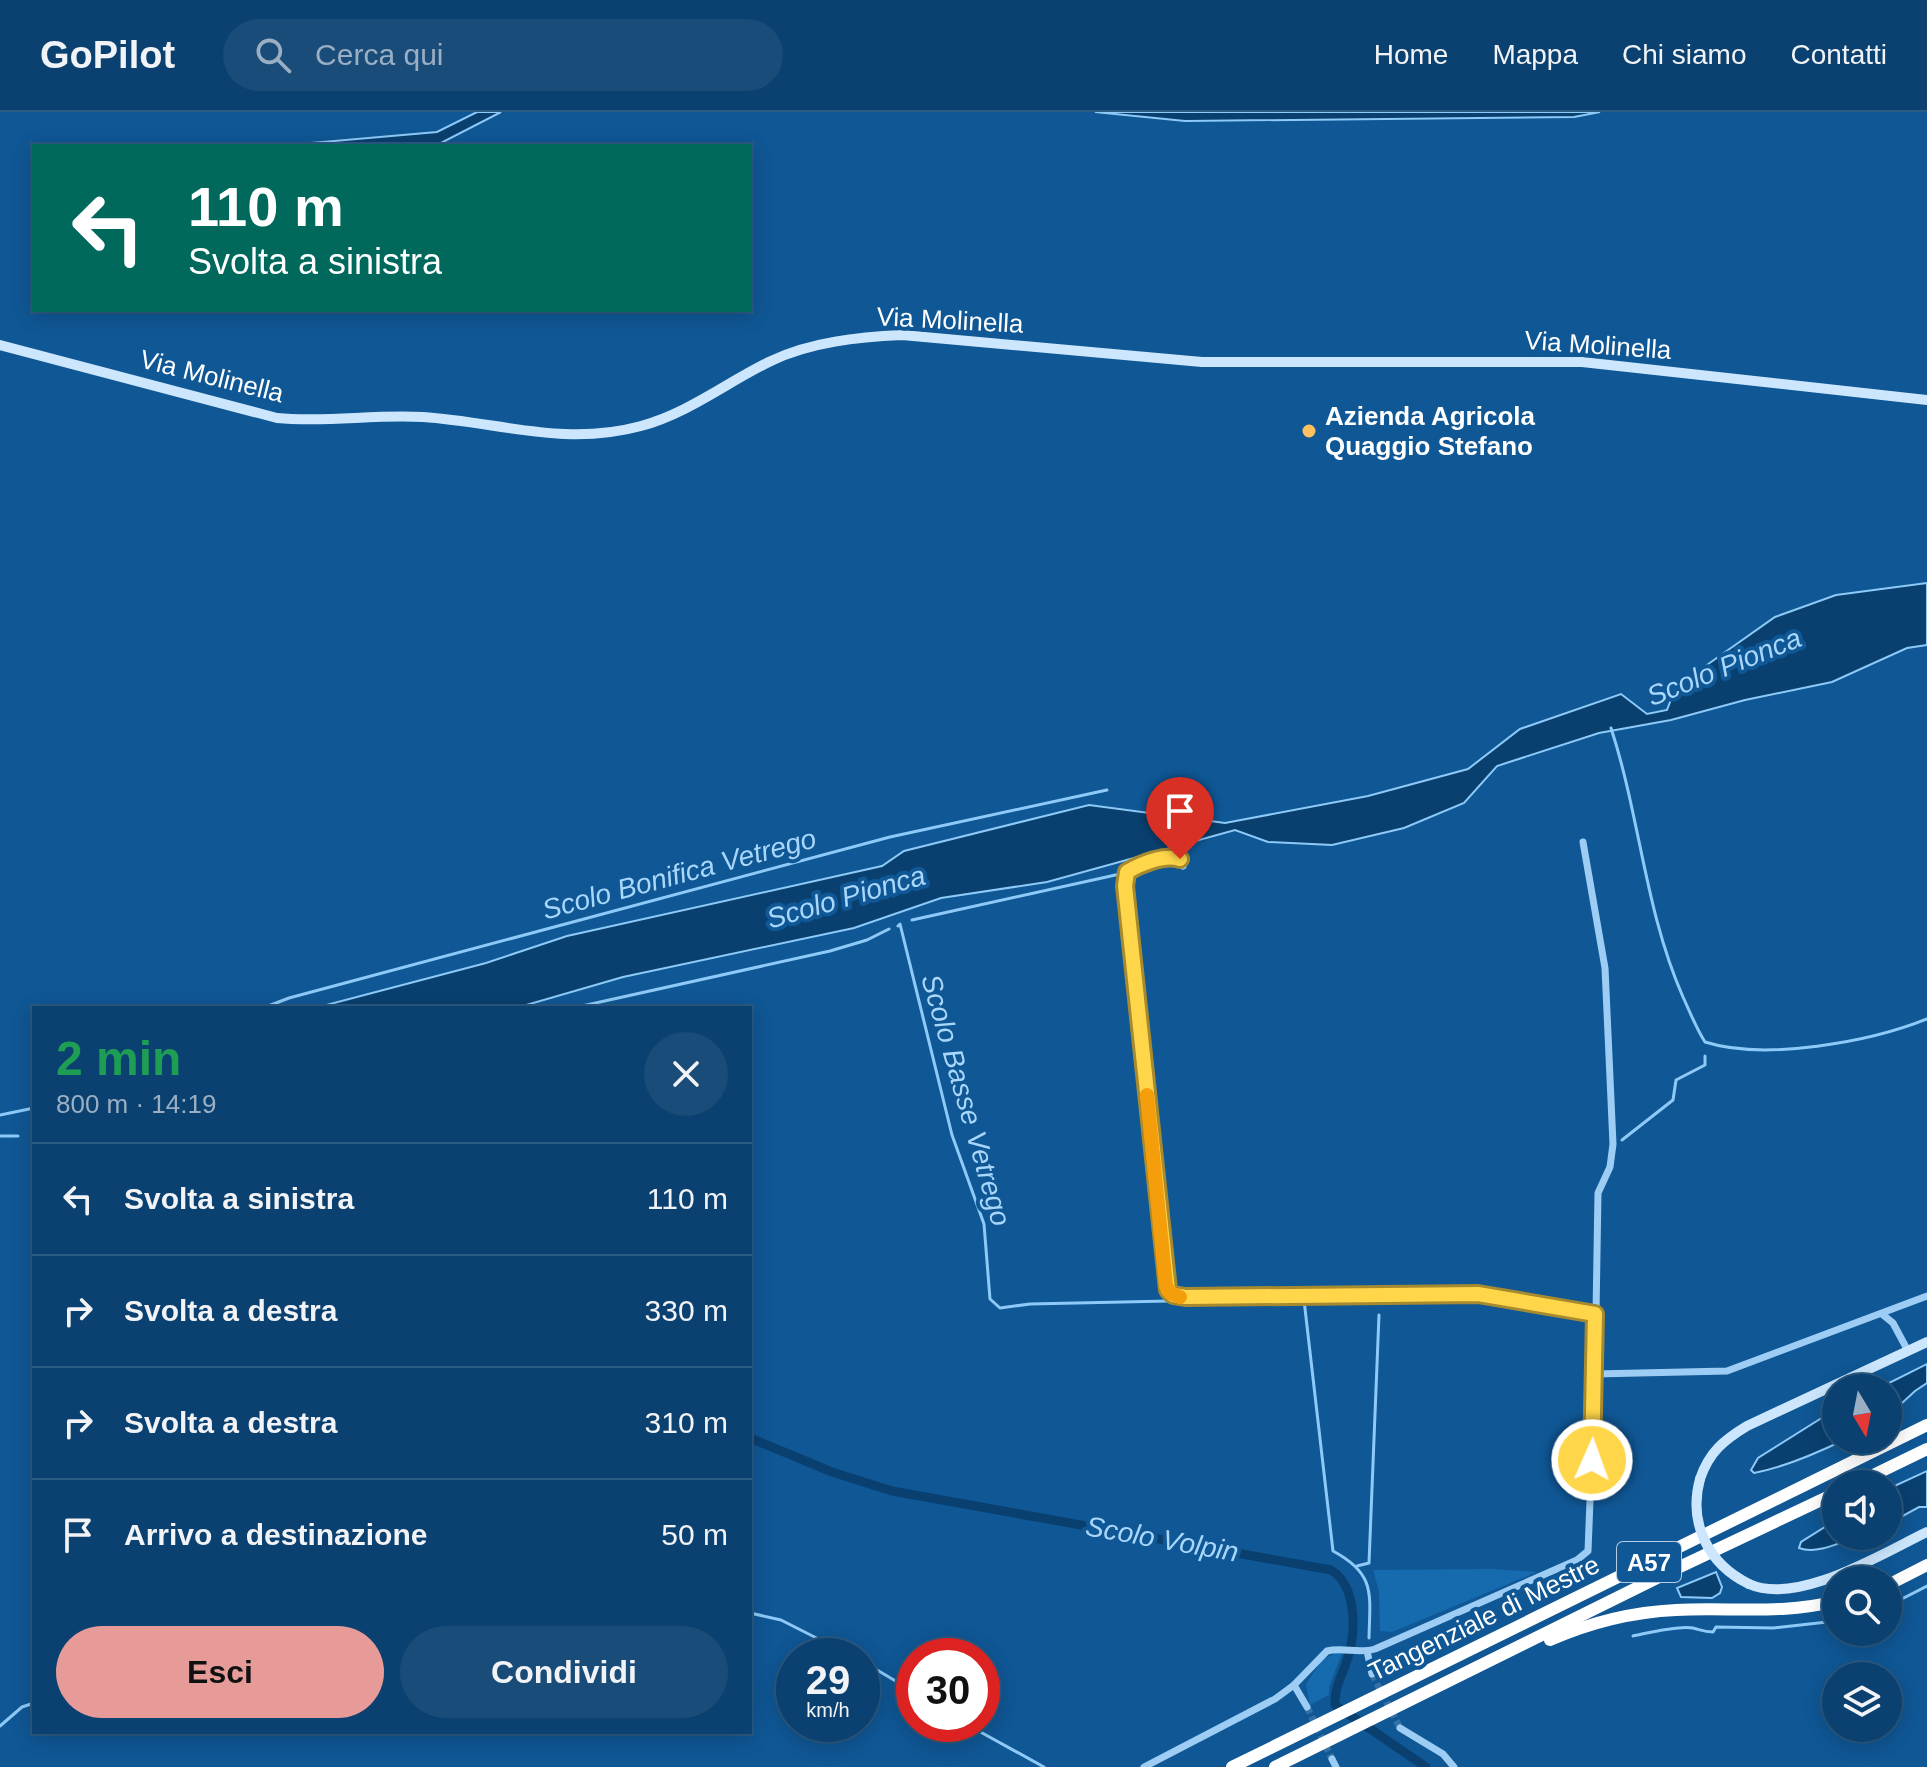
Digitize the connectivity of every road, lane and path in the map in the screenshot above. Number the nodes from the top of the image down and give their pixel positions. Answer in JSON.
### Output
{"nodes":[{"id":1,"x":0,"y":345,"type":"edge"},
{"id":2,"x":1927,"y":400,"type":"edge"},
{"id":3,"x":1583,"y":842,"type":"dead end"},
{"id":4,"x":1183,"y":866,"type":"dead end"},
{"id":5,"x":1927,"y":1296,"type":"edge"},
{"id":6,"x":1595,"y":1314,"type":"junction"},
{"id":7,"x":1882,"y":1314,"type":"junction"},
{"id":8,"x":1927,"y":1342,"type":"edge"},
{"id":9,"x":1908,"y":1351,"type":"junction"},
{"id":10,"x":1595,"y":1374,"type":"junction"},
{"id":11,"x":1927,"y":1425,"type":"edge"},
{"id":12,"x":1927,"y":1449,"type":"edge"},
{"id":13,"x":1884,"y":1470,"type":"edge"},
{"id":14,"x":1822,"y":1500,"type":"edge"},
{"id":15,"x":1927,"y":1532,"type":"edge"},
{"id":16,"x":1927,"y":1565,"type":"edge"},
{"id":17,"x":1902,"y":1578,"type":"edge"},
{"id":18,"x":1822,"y":1603,"type":"edge"},
{"id":19,"x":1364,"y":1652,"type":"junction"},
{"id":20,"x":1372,"y":1674,"type":"tunnel mouth"},
{"id":21,"x":1447,"y":1683,"type":"junction"},
{"id":22,"x":1294,"y":1685,"type":"junction"},
{"id":23,"x":1307,"y":1707,"type":"tunnel mouth"},
{"id":24,"x":1400,"y":1728,"type":"tunnel mouth"},
{"id":25,"x":1144,"y":1767,"type":"edge"},
{"id":26,"x":1232,"y":1767,"type":"edge"},
{"id":27,"x":1275,"y":1767,"type":"edge"},
{"id":28,"x":1454,"y":1767,"type":"edge"}],
"edges":[{"from":1,"to":2,"type":"street","name":"Via Molinella"},
{"from":3,"to":6,"type":"street"},
{"from":4,"to":6,"type":"street"},
{"from":5,"to":7,"type":"street"},
{"from":6,"to":10,"type":"street"},
{"from":7,"to":9,"type":"street"},
{"from":7,"to":10,"type":"street"},
{"from":8,"to":9,"type":"street"},
{"from":9,"to":15,"type":"street","bridge":true},
{"from":10,"to":19,"type":"street"},
{"from":11,"to":26,"type":"highway","name":"Tangenziale di Mestre","number":"A57"},
{"from":12,"to":13,"type":"highway"},
{"from":14,"to":21,"type":"highway","number":"A57"},
{"from":16,"to":17,"type":"highway"},
{"from":18,"to":21,"type":"highway","number":"A57"},
{"from":19,"to":20,"type":"street"},
{"from":19,"to":22,"type":"street"},
{"from":21,"to":27,"type":"highway","name":"Tangenziale di Mestre","number":"A57"},
{"from":22,"to":23,"type":"street"},
{"from":22,"to":25,"type":"street"},
{"from":24,"to":28,"type":"street"}]}
